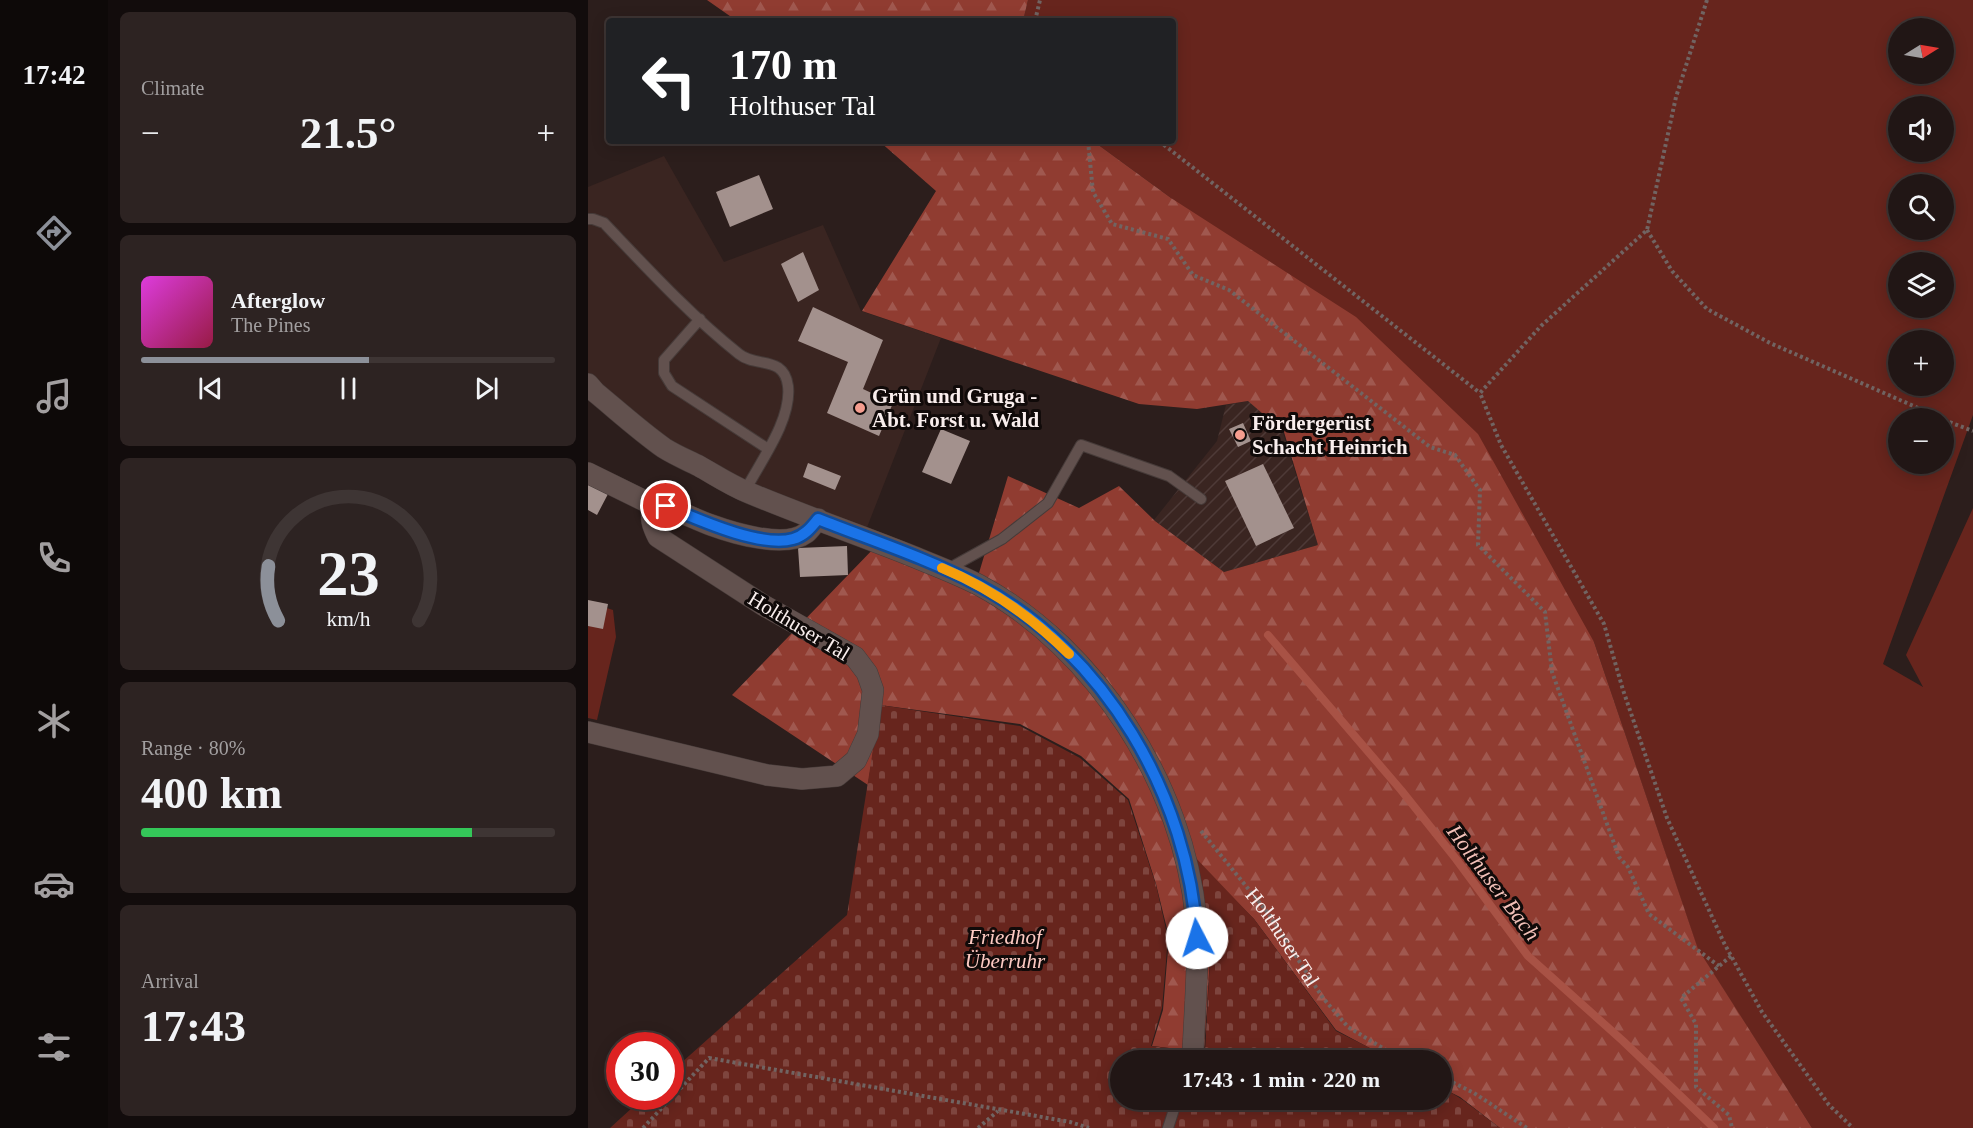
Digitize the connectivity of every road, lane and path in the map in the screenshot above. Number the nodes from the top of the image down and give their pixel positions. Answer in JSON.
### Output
{"nodes":[{"id":1,"x":1040,"y":0,"type":"edge"},
{"id":2,"x":1707,"y":0,"type":"edge"},
{"id":3,"x":1036,"y":18,"type":"edge"},
{"id":4,"x":1088,"y":144,"type":"edge"},
{"id":5,"x":1164,"y":144,"type":"edge"},
{"id":6,"x":588,"y":219,"type":"edge"},
{"id":7,"x":1647,"y":230,"type":"junction"},
{"id":8,"x":700,"y":319,"type":"junction"},
{"id":9,"x":588,"y":384,"type":"edge"},
{"id":10,"x":1480,"y":393,"type":"junction"},
{"id":11,"x":1918,"y":408,"type":"edge"},
{"id":12,"x":1954,"y":423,"type":"edge"},
{"id":13,"x":1973,"y":431,"type":"edge"},
{"id":14,"x":768,"y":448,"type":"junction"},
{"id":15,"x":588,"y":473,"type":"edge"},
{"id":16,"x":745,"y":491,"type":"junction"},
{"id":17,"x":1201,"y":500,"type":"dead end"},
{"id":18,"x":653,"y":505,"type":"junction"},
{"id":19,"x":818,"y":519,"type":"junction"},
{"id":20,"x":946,"y":570,"type":"junction"},
{"id":21,"x":588,"y":732,"type":"edge"},
{"id":22,"x":1194,"y":824,"type":"dead end"},
{"id":23,"x":1731,"y":956,"type":"junction"},
{"id":24,"x":1719,"y":966,"type":"junction"},
{"id":25,"x":1191,"y":1050,"type":"edge"},
{"id":26,"x":1386,"y":1050,"type":"edge"},
{"id":27,"x":1452,"y":1082,"type":"edge"},
{"id":28,"x":999,"y":1110,"type":"junction"},
{"id":29,"x":1173,"y":1110,"type":"edge"},
{"id":30,"x":643,"y":1128,"type":"edge"},
{"id":31,"x":978,"y":1128,"type":"edge"},
{"id":32,"x":1089,"y":1128,"type":"edge"},
{"id":33,"x":1167,"y":1128,"type":"edge"},
{"id":34,"x":1527,"y":1128,"type":"edge"},
{"id":35,"x":1732,"y":1128,"type":"edge"},
{"id":36,"x":1852,"y":1128,"type":"edge"}],
"edges":[{"from":1,"to":3,"type":"path"},
{"from":2,"to":7,"type":"path"},
{"from":4,"to":24,"type":"path"},
{"from":5,"to":10,"type":"path"},
{"from":6,"to":8,"type":"lane"},
{"from":7,"to":10,"type":"path"},
{"from":7,"to":11,"type":"path"},
{"from":8,"to":14,"type":"lane"},
{"from":8,"to":14,"type":"lane"},
{"from":9,"to":16,"type":"street"},
{"from":10,"to":23,"type":"path"},
{"from":12,"to":13,"type":"path"},
{"from":14,"to":16,"type":"lane"},
{"from":15,"to":18,"type":"street"},
{"from":16,"to":19,"type":"street"},
{"from":17,"to":20,"type":"lane"},
{"from":18,"to":19,"type":"street"},
{"from":18,"to":21,"type":"street","name":"Holthuser Tal"},
{"from":19,"to":20,"type":"street"},
{"from":20,"to":25,"type":"street"},
{"from":22,"to":26,"type":"path","name":"Holthuser Tal"},
{"from":23,"to":24,"type":"path"},
{"from":23,"to":36,"type":"path"},
{"from":24,"to":35,"type":"path"},
{"from":27,"to":34,"type":"path"},
{"from":28,"to":30,"type":"path"},
{"from":28,"to":31,"type":"path"},
{"from":28,"to":32,"type":"path"},
{"from":29,"to":33,"type":"lane"}]}
